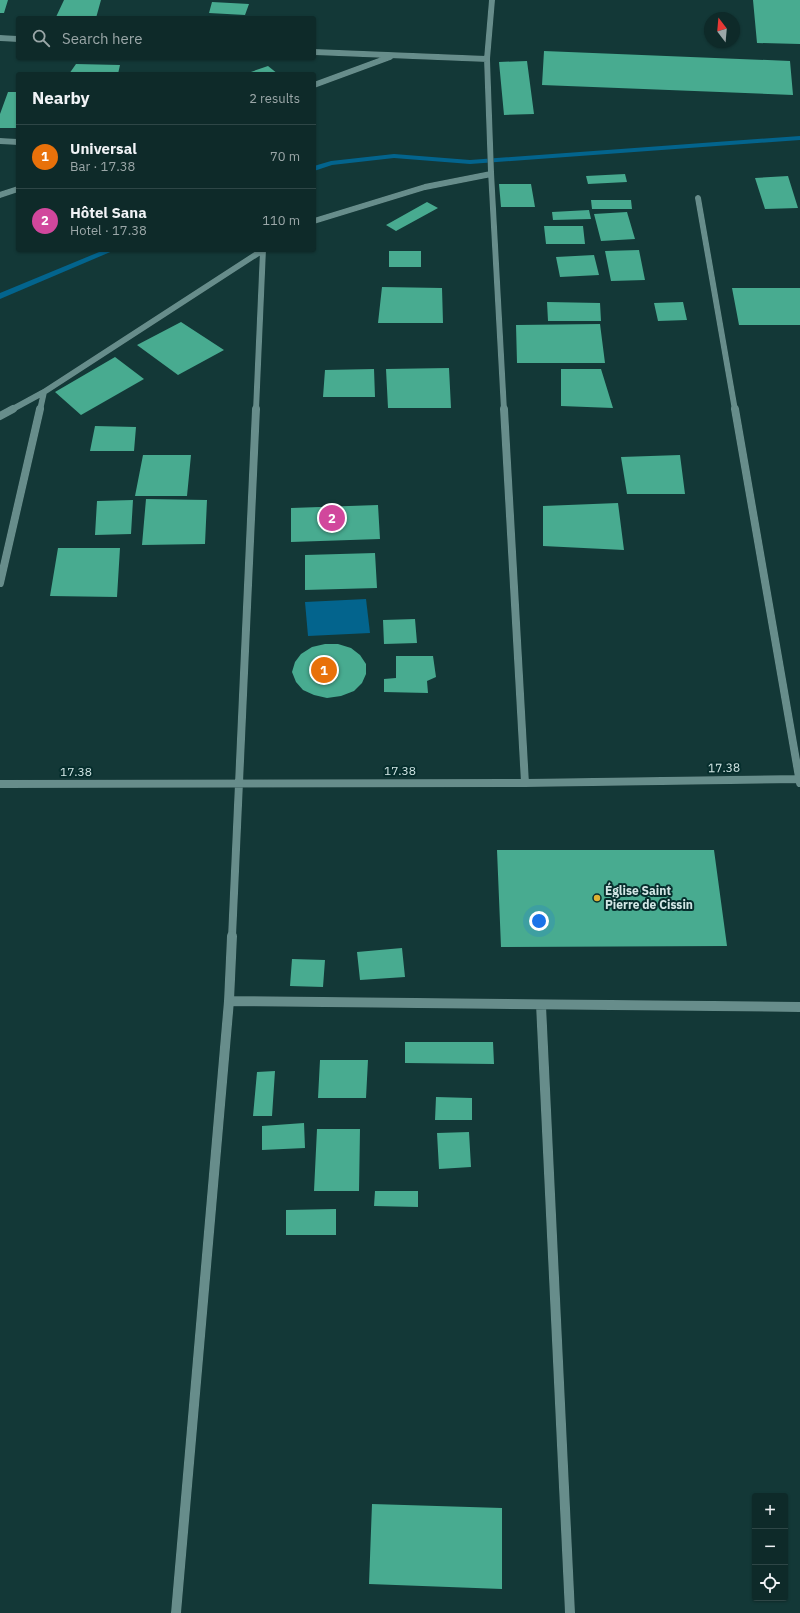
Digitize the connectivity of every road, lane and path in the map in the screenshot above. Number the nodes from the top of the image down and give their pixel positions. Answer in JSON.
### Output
{"nodes":[{"id":1,"x":492,"y":0,"type":"edge"},
{"id":2,"x":0,"y":38,"type":"edge"},
{"id":3,"x":16,"y":39,"type":"edge"},
{"id":4,"x":316,"y":52,"type":"edge"},
{"id":5,"x":395,"y":56,"type":"junction"},
{"id":6,"x":486,"y":59,"type":"junction"},
{"id":7,"x":316,"y":84,"type":"edge"},
{"id":8,"x":0,"y":140,"type":"edge"},
{"id":9,"x":16,"y":142,"type":"edge"},
{"id":10,"x":491,"y":173,"type":"junction"},
{"id":11,"x":16,"y":190,"type":"edge"},
{"id":12,"x":0,"y":195,"type":"edge"},
{"id":13,"x":698,"y":198,"type":"dead end"},
{"id":14,"x":316,"y":220,"type":"edge"},
{"id":15,"x":260,"y":252,"type":"edge"},
{"id":16,"x":263,"y":252,"type":"edge"},
{"id":17,"x":44,"y":392,"type":"junction"},
{"id":18,"x":0,"y":416,"type":"edge"},
{"id":19,"x":0,"y":584,"type":"edge"},
{"id":20,"x":800,"y":780,"type":"edge"},
{"id":21,"x":525,"y":783,"type":"junction"},
{"id":22,"x":0,"y":784,"type":"edge"},
{"id":23,"x":238,"y":784,"type":"junction"},
{"id":24,"x":229,"y":1001,"type":"junction"},
{"id":25,"x":541,"y":1005,"type":"junction"},
{"id":26,"x":800,"y":1007,"type":"edge"},
{"id":27,"x":176,"y":1613,"type":"edge"},
{"id":28,"x":570,"y":1613,"type":"edge"}],
"edges":[{"from":1,"to":6,"type":"street"},
{"from":2,"to":3,"type":"street"},
{"from":4,"to":5,"type":"street"},
{"from":5,"to":6,"type":"street"},
{"from":5,"to":7,"type":"street"},
{"from":6,"to":10,"type":"street"},
{"from":8,"to":9,"type":"street"},
{"from":10,"to":14,"type":"street"},
{"from":10,"to":21,"type":"street"},
{"from":11,"to":12,"type":"street"},
{"from":13,"to":20,"type":"street"},
{"from":15,"to":17,"type":"street"},
{"from":16,"to":23,"type":"street"},
{"from":17,"to":18,"type":"street"},
{"from":17,"to":19,"type":"street"},
{"from":20,"to":21,"type":"street","name":"17.38"},
{"from":21,"to":23,"type":"street","name":"17.38"},
{"from":22,"to":23,"type":"street","name":"17.38"},
{"from":23,"to":24,"type":"street"},
{"from":24,"to":25,"type":"street"},
{"from":24,"to":27,"type":"street"},
{"from":25,"to":26,"type":"street"},
{"from":25,"to":28,"type":"street"}]}
